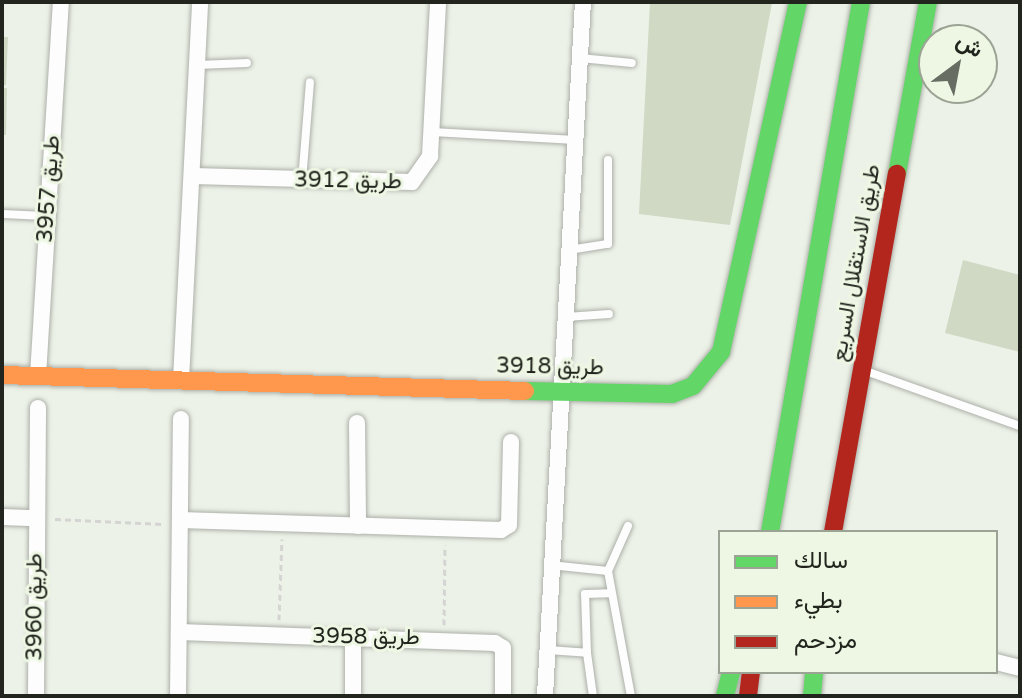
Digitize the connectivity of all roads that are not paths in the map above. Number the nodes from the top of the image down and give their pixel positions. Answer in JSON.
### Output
{"nodes":[{"id":1,"x":61,"y":2,"type":"edge"},
{"id":2,"x":200,"y":2,"type":"edge"},
{"id":3,"x":438,"y":2,"type":"edge"},
{"id":4,"x":583,"y":2,"type":"edge"},
{"id":5,"x":798,"y":2,"type":"edge"},
{"id":6,"x":861,"y":2,"type":"edge"},
{"id":7,"x":928,"y":2,"type":"edge"},
{"id":8,"x":580,"y":58,"type":"junction"},
{"id":9,"x":247,"y":63,"type":"dead end"},
{"id":10,"x":632,"y":63,"type":"dead end"},
{"id":11,"x":197,"y":65,"type":"junction"},
{"id":12,"x":310,"y":82,"type":"dead end"},
{"id":13,"x":431,"y":132,"type":"junction"},
{"id":14,"x":576,"y":140,"type":"junction"},
{"id":15,"x":608,"y":160,"type":"dead end"},
{"id":16,"x":193,"y":176,"type":"junction"},
{"id":17,"x":302,"y":181,"type":"junction"},
{"id":18,"x":2,"y":214,"type":"edge"},
{"id":19,"x":46,"y":216,"type":"junction"},
{"id":20,"x":569,"y":250,"type":"junction"},
{"id":21,"x":609,"y":314,"type":"dead end"},
{"id":22,"x":566,"y":317,"type":"junction"},
{"id":23,"x":861,"y":369,"type":"junction"},
{"id":24,"x":2,"y":375,"type":"edge"},
{"id":25,"x":38,"y":376,"type":"junction"},
{"id":26,"x":181,"y":380,"type":"junction"},
{"id":27,"x":560,"y":392,"type":"junction"},
{"id":28,"x":38,"y":408,"type":"dead end"},
{"id":29,"x":181,"y":419,"type":"dead end"},
{"id":30,"x":357,"y":423,"type":"dead end"},
{"id":31,"x":1020,"y":426,"type":"edge"},
{"id":32,"x":511,"y":442,"type":"dead end"},
{"id":33,"x":2,"y":517,"type":"edge"},
{"id":34,"x":35,"y":518,"type":"junction"},
{"id":35,"x":180,"y":523,"type":"junction"},
{"id":36,"x":358,"y":526,"type":"junction"},
{"id":37,"x":628,"y":526,"type":"dead end"},
{"id":38,"x":768,"y":530,"type":"edge"},
{"id":39,"x":833,"y":530,"type":"edge"},
{"id":40,"x":550,"y":565,"type":"junction"},
{"id":41,"x":608,"y":571,"type":"junction"},
{"id":42,"x":610,"y":593,"type":"junction"},
{"id":43,"x":179,"y":632,"type":"junction"},
{"id":44,"x":353,"y":637,"type":"junction"},
{"id":45,"x":548,"y":650,"type":"junction"},
{"id":46,"x":587,"y":653,"type":"junction"},
{"id":47,"x":998,"y":662,"type":"edge"},
{"id":48,"x":1020,"y":668,"type":"edge"},
{"id":49,"x":730,"y":674,"type":"edge"},
{"id":50,"x":751,"y":674,"type":"edge"},
{"id":51,"x":814,"y":674,"type":"edge"},
{"id":52,"x":36,"y":696,"type":"edge"},
{"id":53,"x":178,"y":696,"type":"edge"},
{"id":54,"x":353,"y":696,"type":"edge"},
{"id":55,"x":503,"y":696,"type":"edge"},
{"id":56,"x":548,"y":696,"type":"edge"},
{"id":57,"x":593,"y":696,"type":"edge"},
{"id":58,"x":631,"y":696,"type":"edge"},
{"id":59,"x":725,"y":696,"type":"edge"},
{"id":60,"x":748,"y":696,"type":"edge"},
{"id":61,"x":812,"y":696,"type":"edge"}],
"edges":[{"from":1,"to":19,"type":"street","name":"طريق 3957"},
{"from":2,"to":11,"type":"street"},
{"from":3,"to":13,"type":"street","name":"طريق 3912"},
{"from":4,"to":8,"type":"street"},
{"from":5,"to":27,"type":"main road","name":"طريق 3918"},
{"from":6,"to":38,"type":"main road","name":"طريق الاستقلال السريع"},
{"from":7,"to":23,"type":"main road","name":"طريق الاستقلال السريع"},
{"from":8,"to":10,"type":"lane"},
{"from":8,"to":14,"type":"street"},
{"from":9,"to":11,"type":"lane"},
{"from":11,"to":16,"type":"street"},
{"from":12,"to":17,"type":"lane"},
{"from":13,"to":14,"type":"lane"},
{"from":13,"to":17,"type":"street","name":"طريق 3912"},
{"from":14,"to":20,"type":"street"},
{"from":15,"to":20,"type":"lane"},
{"from":16,"to":17,"type":"street","name":"طريق 3912"},
{"from":16,"to":26,"type":"street"},
{"from":18,"to":19,"type":"lane"},
{"from":19,"to":25,"type":"street","name":"طريق 3957"},
{"from":20,"to":22,"type":"street"},
{"from":21,"to":22,"type":"lane"},
{"from":22,"to":27,"type":"street"},
{"from":23,"to":31,"type":"lane"},
{"from":23,"to":39,"type":"main road","name":"طريق الاستقلال السريع"},
{"from":24,"to":25,"type":"main road","name":"طريق 3918"},
{"from":25,"to":26,"type":"main road","name":"طريق 3918"},
{"from":26,"to":27,"type":"main road","name":"طريق 3918"},
{"from":27,"to":40,"type":"street"},
{"from":28,"to":34,"type":"street","name":"طريق 3960"},
{"from":29,"to":35,"type":"street"},
{"from":30,"to":36,"type":"street"},
{"from":32,"to":36,"type":"street"},
{"from":33,"to":34,"type":"street"},
{"from":34,"to":52,"type":"street","name":"طريق 3960"},
{"from":35,"to":36,"type":"street"},
{"from":35,"to":43,"type":"street"},
{"from":37,"to":41,"type":"lane"},
{"from":40,"to":41,"type":"lane"},
{"from":40,"to":45,"type":"street"},
{"from":41,"to":42,"type":"lane"},
{"from":42,"to":46,"type":"lane"},
{"from":42,"to":58,"type":"lane"},
{"from":43,"to":44,"type":"street","name":"طريق 3958"},
{"from":43,"to":53,"type":"street"},
{"from":44,"to":54,"type":"street"},
{"from":44,"to":55,"type":"street","name":"طريق 3958"},
{"from":45,"to":46,"type":"lane"},
{"from":45,"to":56,"type":"street"},
{"from":46,"to":57,"type":"lane"},
{"from":47,"to":48,"type":"street"},
{"from":49,"to":59,"type":"main road"},
{"from":50,"to":60,"type":"main road"},
{"from":51,"to":61,"type":"main road"}]}
